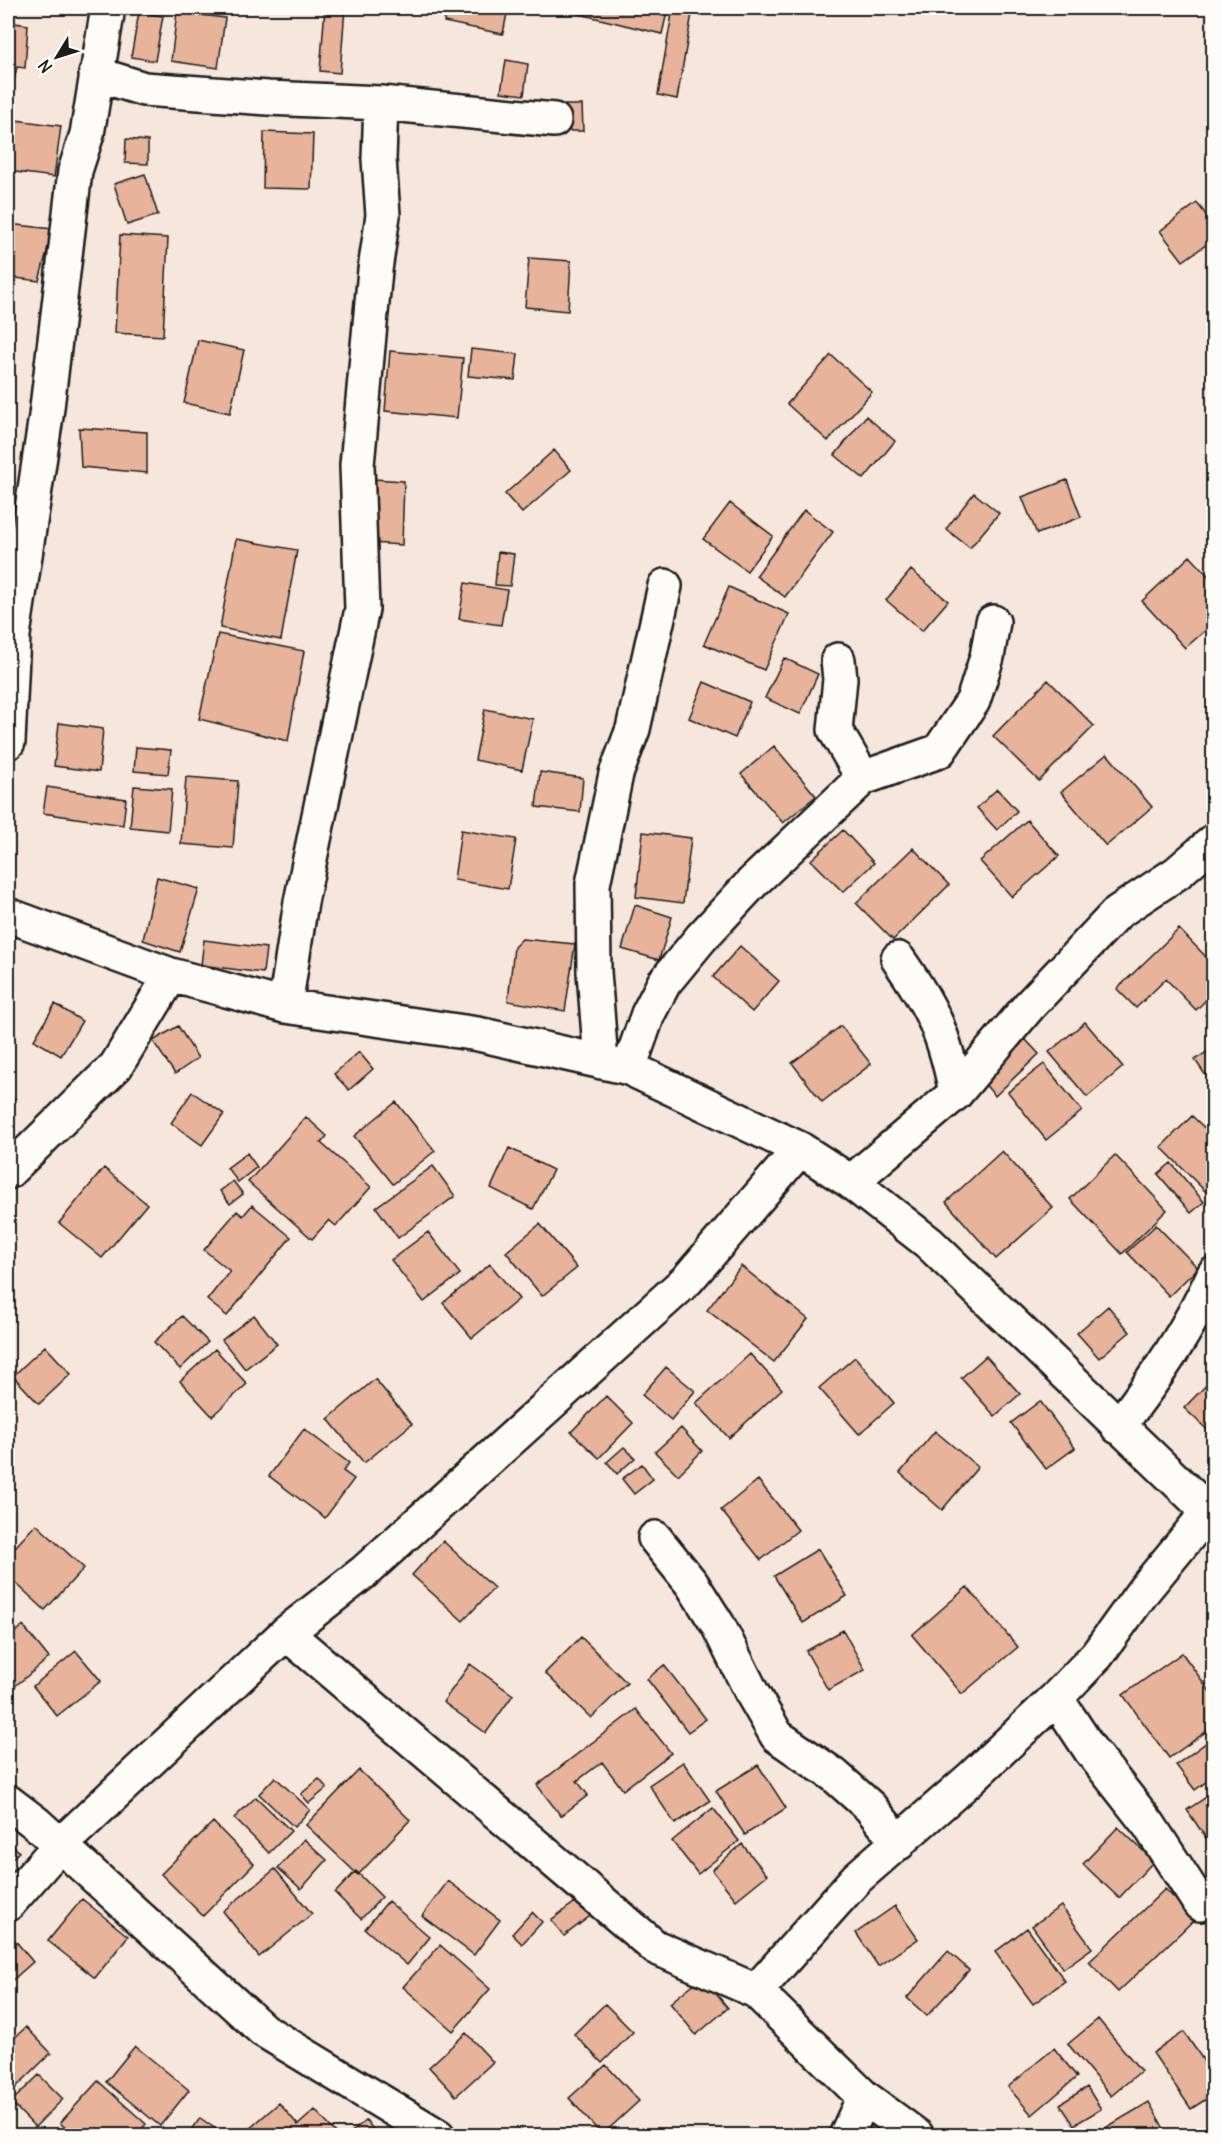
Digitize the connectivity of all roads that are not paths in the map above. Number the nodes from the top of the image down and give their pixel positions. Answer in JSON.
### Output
{"nodes":[{"id":1,"x":108,"y":8,"type":"edge"},
{"id":2,"x":96,"y":74,"type":"junction"},
{"id":3,"x":381,"y":103,"type":"junction"},
{"id":4,"x":554,"y":120,"type":"dead end"},
{"id":5,"x":665,"y":586,"type":"dead end"},
{"id":6,"x":993,"y":622,"type":"dead end"},
{"id":7,"x":838,"y":660,"type":"dead end"},
{"id":8,"x":8,"y":742,"type":"edge"},
{"id":9,"x":863,"y":778,"type":"junction"},
{"id":10,"x":1214,"y":841,"type":"edge"},
{"id":11,"x":8,"y":915,"type":"edge"},
{"id":12,"x":898,"y":959,"type":"dead end"},
{"id":13,"x":171,"y":975,"type":"junction"},
{"id":14,"x":285,"y":1006,"type":"junction"},
{"id":15,"x":615,"y":1065,"type":"junction"},
{"id":16,"x":956,"y":1092,"type":"junction"},
{"id":17,"x":800,"y":1149,"type":"junction"},
{"id":18,"x":8,"y":1172,"type":"edge"},
{"id":19,"x":851,"y":1182,"type":"junction"},
{"id":20,"x":1214,"y":1274,"type":"edge"},
{"id":21,"x":1118,"y":1427,"type":"junction"},
{"id":22,"x":1211,"y":1514,"type":"edge"},
{"id":23,"x":655,"y":1538,"type":"dead end"},
{"id":24,"x":286,"y":1633,"type":"junction"},
{"id":25,"x":1056,"y":1698,"type":"junction"},
{"id":26,"x":8,"y":1802,"type":"edge"},
{"id":27,"x":899,"y":1843,"type":"junction"},
{"id":28,"x":59,"y":1846,"type":"junction"},
{"id":29,"x":8,"y":1904,"type":"edge"},
{"id":30,"x":1200,"y":1904,"type":"dead end"},
{"id":31,"x":756,"y":1991,"type":"junction"},
{"id":32,"x":864,"y":2097,"type":"junction"},
{"id":33,"x":438,"y":2136,"type":"edge"},
{"id":34,"x":846,"y":2136,"type":"edge"},
{"id":35,"x":917,"y":2136,"type":"edge"}],
"edges":[{"from":1,"to":2,"type":"street"},
{"from":2,"to":3,"type":"street"},
{"from":2,"to":8,"type":"street"},
{"from":3,"to":4,"type":"street"},
{"from":3,"to":14,"type":"street"},
{"from":5,"to":15,"type":"street"},
{"from":6,"to":9,"type":"street"},
{"from":7,"to":9,"type":"street"},
{"from":9,"to":15,"type":"street"},
{"from":10,"to":16,"type":"street"},
{"from":11,"to":13,"type":"street"},
{"from":12,"to":16,"type":"street"},
{"from":13,"to":14,"type":"street"},
{"from":13,"to":18,"type":"street"},
{"from":14,"to":15,"type":"street"},
{"from":15,"to":17,"type":"street"},
{"from":16,"to":19,"type":"street"},
{"from":17,"to":19,"type":"street"},
{"from":17,"to":24,"type":"street"},
{"from":19,"to":21,"type":"street"},
{"from":20,"to":21,"type":"street"},
{"from":21,"to":22,"type":"street"},
{"from":22,"to":25,"type":"street"},
{"from":23,"to":27,"type":"street"},
{"from":24,"to":28,"type":"street"},
{"from":24,"to":31,"type":"street"},
{"from":25,"to":27,"type":"street"},
{"from":25,"to":30,"type":"street"},
{"from":26,"to":28,"type":"street"},
{"from":27,"to":31,"type":"street"},
{"from":28,"to":29,"type":"street"},
{"from":28,"to":33,"type":"street"},
{"from":31,"to":32,"type":"street"},
{"from":32,"to":34,"type":"street"},
{"from":32,"to":35,"type":"street"}]}
